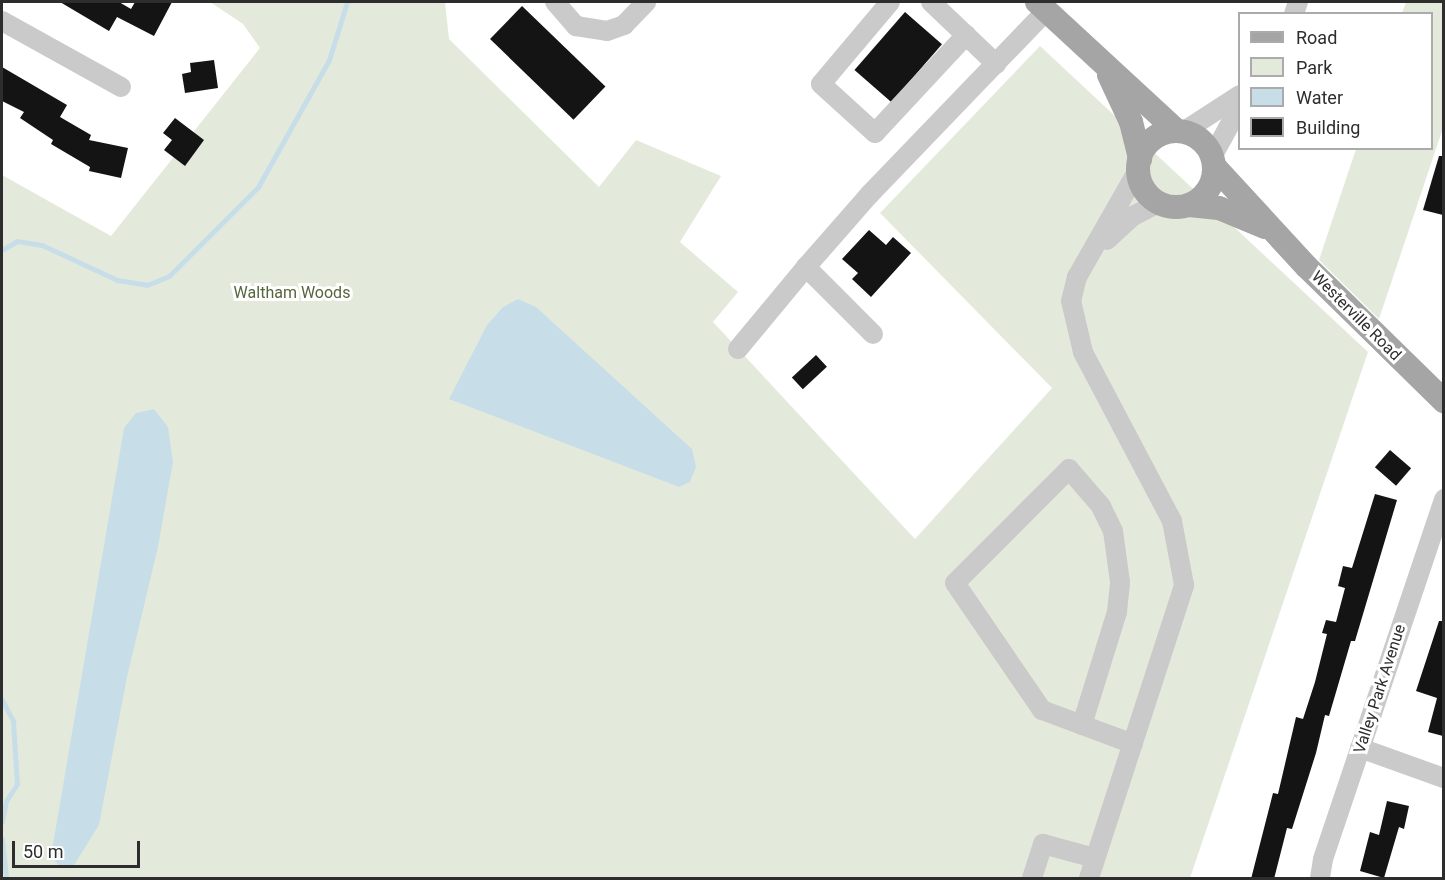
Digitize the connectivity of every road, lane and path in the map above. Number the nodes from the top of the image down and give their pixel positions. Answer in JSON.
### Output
{"nodes":[{"id":1,"x":555,"y":2,"type":"edge"},
{"id":2,"x":646,"y":2,"type":"edge"},
{"id":3,"x":890,"y":2,"type":"edge"},
{"id":4,"x":931,"y":2,"type":"edge"},
{"id":5,"x":1042,"y":6,"type":"edge"},
{"id":6,"x":2,"y":21,"type":"edge"},
{"id":7,"x":966,"y":36,"type":"junction"},
{"id":8,"x":996,"y":64,"type":"junction"},
{"id":9,"x":1106,"y":70,"type":"junction"},
{"id":10,"x":121,"y":87,"type":"dead end"},
{"id":11,"x":1238,"y":96,"type":"edge"},
{"id":12,"x":1238,"y":108,"type":"edge"},
{"id":13,"x":1180,"y":132,"type":"junction"},
{"id":14,"x":1213,"y":162,"type":"junction"},
{"id":15,"x":1139,"y":164,"type":"junction"},
{"id":16,"x":1159,"y":203,"type":"junction"},
{"id":17,"x":1189,"y":205,"type":"junction"},
{"id":18,"x":1270,"y":229,"type":"junction"},
{"id":19,"x":1092,"y":254,"type":"junction"},
{"id":20,"x":806,"y":267,"type":"junction"},
{"id":21,"x":873,"y":334,"type":"dead end"},
{"id":22,"x":738,"y":349,"type":"dead end"},
{"id":23,"x":1443,"y":401,"type":"edge"},
{"id":24,"x":1443,"y":499,"type":"edge"},
{"id":25,"x":1082,"y":725,"type":"junction"},
{"id":26,"x":1133,"y":744,"type":"junction"},
{"id":27,"x":1360,"y":748,"type":"junction"},
{"id":28,"x":1443,"y":778,"type":"edge"},
{"id":29,"x":1095,"y":858,"type":"junction"},
{"id":30,"x":1032,"y":879,"type":"edge"},
{"id":31,"x":1089,"y":879,"type":"edge"},
{"id":32,"x":1320,"y":879,"type":"edge"}],
"edges":[{"from":1,"to":2,"type":"street"},
{"from":3,"to":7,"type":"street"},
{"from":4,"to":7,"type":"street"},
{"from":5,"to":8,"type":"street"},
{"from":5,"to":9,"type":"main road","name":"Westerville Road"},
{"from":6,"to":10,"type":"street"},
{"from":7,"to":8,"type":"street"},
{"from":8,"to":20,"type":"street"},
{"from":9,"to":13,"type":"main road","name":"Westerville Road"},
{"from":9,"to":15,"type":"main road","name":"Westerville Road"},
{"from":11,"to":13,"type":"street"},
{"from":12,"to":14,"type":"street"},
{"from":13,"to":14,"type":"main road","name":"Westerville Road"},
{"from":13,"to":15,"type":"main road"},
{"from":14,"to":17,"type":"main road"},
{"from":14,"to":18,"type":"main road","name":"Westerville Road"},
{"from":15,"to":16,"type":"main road","name":"Westerville Road"},
{"from":15,"to":19,"type":"street"},
{"from":16,"to":17,"type":"main road","name":"Westerville Road"},
{"from":16,"to":19,"type":"street"},
{"from":17,"to":18,"type":"main road","name":"Westerville Road"},
{"from":18,"to":23,"type":"main road","name":"Westerville Road"},
{"from":19,"to":26,"type":"street"},
{"from":20,"to":21,"type":"street"},
{"from":20,"to":22,"type":"street"},
{"from":24,"to":27,"type":"street","name":"Valley Park Avenue"},
{"from":25,"to":25,"type":"street"},
{"from":25,"to":26,"type":"street"},
{"from":26,"to":29,"type":"street"},
{"from":27,"to":28,"type":"street"},
{"from":27,"to":32,"type":"street","name":"Valley Park Avenue"},
{"from":29,"to":30,"type":"street"},
{"from":29,"to":31,"type":"street"}]}
